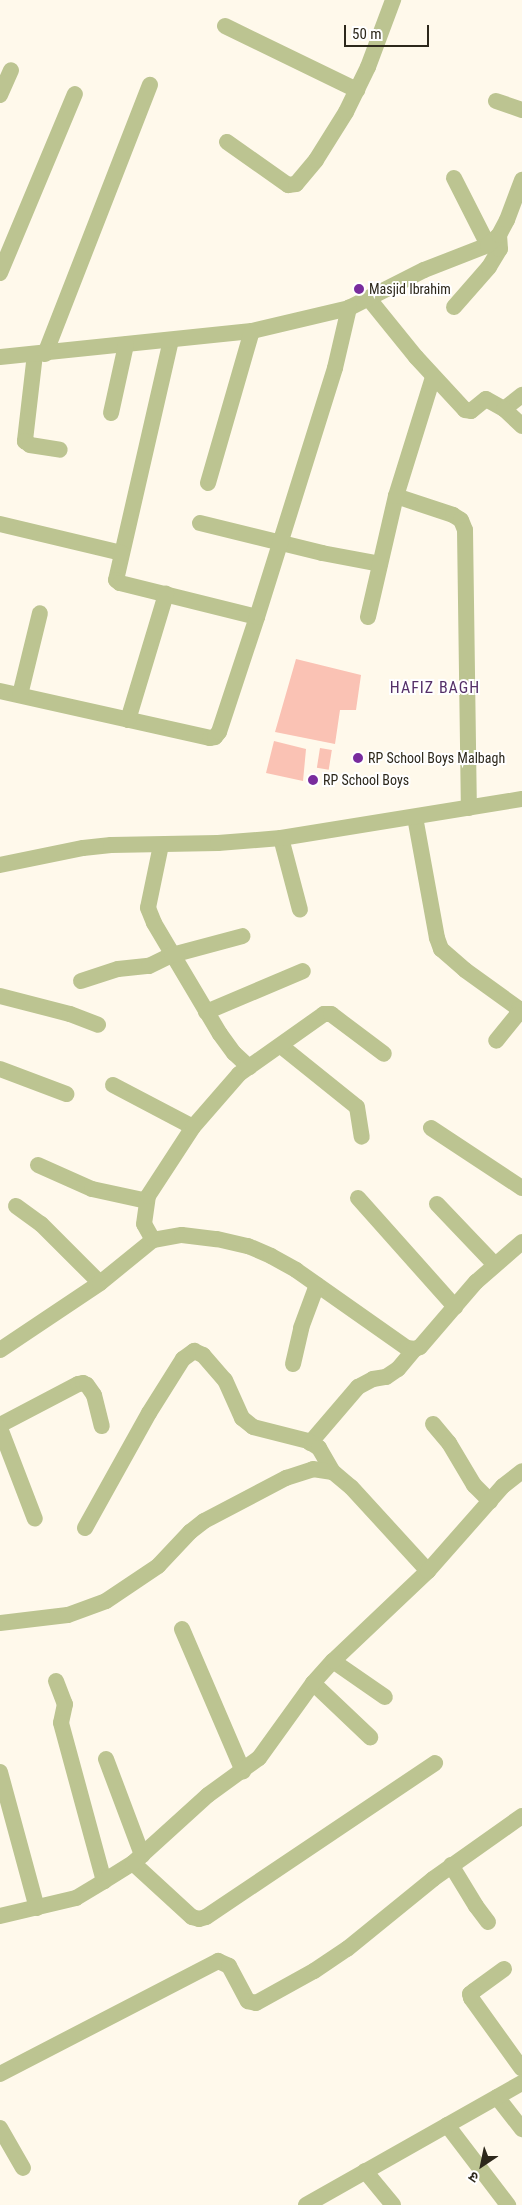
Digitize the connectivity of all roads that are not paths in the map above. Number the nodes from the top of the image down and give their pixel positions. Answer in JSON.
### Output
{"nodes":[{"id":1,"x":393,"y":0,"type":"edge"},
{"id":2,"x":225,"y":26,"type":"dead end"},
{"id":3,"x":11,"y":70,"type":"dead end"},
{"id":4,"x":150,"y":85,"type":"dead end"},
{"id":5,"x":357,"y":90,"type":"junction"},
{"id":6,"x":75,"y":94,"type":"dead end"},
{"id":7,"x":0,"y":95,"type":"edge"},
{"id":8,"x":496,"y":101,"type":"dead end"},
{"id":9,"x":522,"y":110,"type":"edge"},
{"id":10,"x":227,"y":142,"type":"dead end"},
{"id":11,"x":454,"y":178,"type":"dead end"},
{"id":12,"x":522,"y":180,"type":"edge"},
{"id":13,"x":493,"y":240,"type":"junction"},
{"id":14,"x":0,"y":273,"type":"edge"},
{"id":15,"x":369,"y":299,"type":"junction"},
{"id":16,"x":454,"y":307,"type":"dead end"},
{"id":17,"x":349,"y":308,"type":"junction"},
{"id":18,"x":252,"y":331,"type":"junction"},
{"id":19,"x":171,"y":340,"type":"junction"},
{"id":20,"x":126,"y":345,"type":"junction"},
{"id":21,"x":40,"y":354,"type":"junction"},
{"id":22,"x":0,"y":357,"type":"edge"},
{"id":23,"x":433,"y":377,"type":"junction"},
{"id":24,"x":522,"y":395,"type":"edge"},
{"id":25,"x":504,"y":409,"type":"junction"},
{"id":26,"x":111,"y":413,"type":"dead end"},
{"id":27,"x":522,"y":426,"type":"edge"},
{"id":28,"x":60,"y":450,"type":"dead end"},
{"id":29,"x":208,"y":483,"type":"dead end"},
{"id":30,"x":396,"y":496,"type":"junction"},
{"id":31,"x":200,"y":523,"type":"dead end"},
{"id":32,"x":0,"y":524,"type":"edge"},
{"id":33,"x":280,"y":543,"type":"junction"},
{"id":34,"x":122,"y":553,"type":"junction"},
{"id":35,"x":380,"y":564,"type":"junction"},
{"id":36,"x":166,"y":594,"type":"junction"},
{"id":37,"x":40,"y":613,"type":"dead end"},
{"id":38,"x":257,"y":617,"type":"junction"},
{"id":39,"x":368,"y":617,"type":"dead end"},
{"id":40,"x":0,"y":691,"type":"edge"},
{"id":41,"x":20,"y":695,"type":"junction"},
{"id":42,"x":128,"y":720,"type":"junction"},
{"id":43,"x":522,"y":799,"type":"edge"},
{"id":44,"x":469,"y":808,"type":"junction"},
{"id":45,"x":415,"y":817,"type":"junction"},
{"id":46,"x":281,"y":838,"type":"junction"},
{"id":47,"x":161,"y":845,"type":"junction"},
{"id":48,"x":0,"y":865,"type":"edge"},
{"id":49,"x":300,"y":910,"type":"dead end"},
{"id":50,"x":244,"y":936,"type":"dead end"},
{"id":51,"x":172,"y":955,"type":"junction"},
{"id":52,"x":303,"y":971,"type":"dead end"},
{"id":53,"x":81,"y":981,"type":"dead end"},
{"id":54,"x":0,"y":996,"type":"edge"},
{"id":55,"x":206,"y":1012,"type":"junction"},
{"id":56,"x":98,"y":1025,"type":"dead end"},
{"id":57,"x":496,"y":1041,"type":"dead end"},
{"id":58,"x":281,"y":1046,"type":"junction"},
{"id":59,"x":384,"y":1054,"type":"dead end"},
{"id":60,"x":249,"y":1066,"type":"junction"},
{"id":61,"x":0,"y":1068,"type":"edge"},
{"id":62,"x":114,"y":1085,"type":"dead end"},
{"id":63,"x":66,"y":1094,"type":"dead end"},
{"id":64,"x":193,"y":1127,"type":"junction"},
{"id":65,"x":431,"y":1128,"type":"dead end"},
{"id":66,"x":362,"y":1137,"type":"dead end"},
{"id":67,"x":38,"y":1165,"type":"dead end"},
{"id":68,"x":522,"y":1188,"type":"edge"},
{"id":69,"x":358,"y":1198,"type":"dead end"},
{"id":70,"x":147,"y":1201,"type":"junction"},
{"id":71,"x":438,"y":1204,"type":"dead end"},
{"id":72,"x":16,"y":1206,"type":"dead end"},
{"id":73,"x":153,"y":1240,"type":"junction"},
{"id":74,"x":522,"y":1242,"type":"edge"},
{"id":75,"x":495,"y":1265,"type":"junction"},
{"id":76,"x":100,"y":1283,"type":"junction"},
{"id":77,"x":317,"y":1284,"type":"junction"},
{"id":78,"x":455,"y":1307,"type":"junction"},
{"id":79,"x":415,"y":1349,"type":"junction"},
{"id":80,"x":0,"y":1350,"type":"edge"},
{"id":81,"x":293,"y":1364,"type":"dead end"},
{"id":82,"x":433,"y":1424,"type":"dead end"},
{"id":83,"x":0,"y":1426,"type":"edge"},
{"id":84,"x":102,"y":1426,"type":"dead end"},
{"id":85,"x":310,"y":1443,"type":"junction"},
{"id":86,"x":522,"y":1471,"type":"edge"},
{"id":87,"x":332,"y":1472,"type":"junction"},
{"id":88,"x":490,"y":1501,"type":"junction"},
{"id":89,"x":35,"y":1519,"type":"dead end"},
{"id":90,"x":85,"y":1528,"type":"dead end"},
{"id":91,"x":428,"y":1571,"type":"junction"},
{"id":92,"x":0,"y":1623,"type":"edge"},
{"id":93,"x":182,"y":1629,"type":"dead end"},
{"id":94,"x":333,"y":1661,"type":"junction"},
{"id":95,"x":56,"y":1681,"type":"dead end"},
{"id":96,"x":313,"y":1683,"type":"junction"},
{"id":97,"x":385,"y":1697,"type":"dead end"},
{"id":98,"x":370,"y":1737,"type":"dead end"},
{"id":99,"x":106,"y":1759,"type":"dead end"},
{"id":100,"x":435,"y":1763,"type":"dead end"},
{"id":101,"x":0,"y":1772,"type":"edge"},
{"id":102,"x":243,"y":1772,"type":"junction"},
{"id":103,"x":522,"y":1816,"type":"edge"},
{"id":104,"x":137,"y":1859,"type":"junction"},
{"id":105,"x":452,"y":1866,"type":"junction"},
{"id":106,"x":104,"y":1882,"type":"junction"},
{"id":107,"x":38,"y":1908,"type":"junction"},
{"id":108,"x":0,"y":1916,"type":"edge"},
{"id":109,"x":488,"y":1922,"type":"dead end"},
{"id":110,"x":504,"y":1969,"type":"dead end"},
{"id":111,"x":522,"y":2069,"type":"edge"},
{"id":112,"x":0,"y":2074,"type":"edge"},
{"id":113,"x":522,"y":2083,"type":"edge"},
{"id":114,"x":498,"y":2097,"type":"junction"},
{"id":115,"x":447,"y":2125,"type":"junction"},
{"id":116,"x":0,"y":2128,"type":"edge"},
{"id":117,"x":522,"y":2129,"type":"edge"},
{"id":118,"x":23,"y":2168,"type":"dead end"},
{"id":119,"x":365,"y":2171,"type":"junction"},
{"id":120,"x":306,"y":2205,"type":"edge"},
{"id":121,"x":393,"y":2205,"type":"edge"},
{"id":122,"x":508,"y":2205,"type":"edge"}],
"edges":[{"from":1,"to":5,"type":"street"},
{"from":2,"to":5,"type":"street"},
{"from":3,"to":7,"type":"street"},
{"from":4,"to":21,"type":"street"},
{"from":5,"to":10,"type":"street"},
{"from":6,"to":14,"type":"street"},
{"from":8,"to":9,"type":"street"},
{"from":11,"to":13,"type":"street"},
{"from":12,"to":13,"type":"street"},
{"from":13,"to":15,"type":"street"},
{"from":13,"to":16,"type":"street"},
{"from":15,"to":17,"type":"street"},
{"from":15,"to":23,"type":"street"},
{"from":17,"to":18,"type":"street"},
{"from":17,"to":33,"type":"street"},
{"from":18,"to":19,"type":"street"},
{"from":18,"to":29,"type":"street"},
{"from":19,"to":20,"type":"street"},
{"from":19,"to":34,"type":"street"},
{"from":20,"to":21,"type":"street"},
{"from":20,"to":26,"type":"street"},
{"from":21,"to":22,"type":"street"},
{"from":21,"to":28,"type":"street"},
{"from":23,"to":25,"type":"street"},
{"from":23,"to":30,"type":"street"},
{"from":24,"to":25,"type":"street"},
{"from":25,"to":27,"type":"street"},
{"from":30,"to":35,"type":"street"},
{"from":30,"to":44,"type":"street"},
{"from":31,"to":33,"type":"street"},
{"from":32,"to":34,"type":"street"},
{"from":33,"to":35,"type":"street"},
{"from":33,"to":38,"type":"street"},
{"from":34,"to":36,"type":"street"},
{"from":35,"to":39,"type":"street"},
{"from":36,"to":38,"type":"street"},
{"from":36,"to":42,"type":"street"},
{"from":37,"to":41,"type":"street"},
{"from":38,"to":42,"type":"street"},
{"from":40,"to":41,"type":"street"},
{"from":41,"to":42,"type":"street"},
{"from":43,"to":44,"type":"street"},
{"from":44,"to":45,"type":"street"},
{"from":45,"to":46,"type":"street"},
{"from":45,"to":57,"type":"street"},
{"from":46,"to":47,"type":"street"},
{"from":46,"to":49,"type":"street"},
{"from":47,"to":48,"type":"street"},
{"from":47,"to":51,"type":"street"},
{"from":50,"to":51,"type":"street"},
{"from":51,"to":53,"type":"street"},
{"from":51,"to":55,"type":"street"},
{"from":52,"to":55,"type":"street"},
{"from":54,"to":56,"type":"street"},
{"from":55,"to":60,"type":"street"},
{"from":58,"to":59,"type":"street"},
{"from":58,"to":60,"type":"street"},
{"from":58,"to":66,"type":"street"},
{"from":60,"to":64,"type":"street"},
{"from":61,"to":63,"type":"street"},
{"from":62,"to":64,"type":"street"},
{"from":64,"to":70,"type":"street"},
{"from":65,"to":68,"type":"street"},
{"from":67,"to":70,"type":"street"},
{"from":69,"to":78,"type":"street"},
{"from":70,"to":73,"type":"street"},
{"from":71,"to":75,"type":"street"},
{"from":72,"to":76,"type":"street"},
{"from":73,"to":76,"type":"street"},
{"from":73,"to":77,"type":"street"},
{"from":74,"to":75,"type":"street"},
{"from":75,"to":78,"type":"street"},
{"from":76,"to":80,"type":"street"},
{"from":77,"to":79,"type":"street"},
{"from":77,"to":81,"type":"street"},
{"from":78,"to":79,"type":"street"},
{"from":79,"to":85,"type":"street"},
{"from":82,"to":88,"type":"street"},
{"from":83,"to":84,"type":"street"},
{"from":83,"to":89,"type":"street"},
{"from":85,"to":87,"type":"street"},
{"from":85,"to":90,"type":"street"},
{"from":86,"to":88,"type":"street"},
{"from":87,"to":91,"type":"street"},
{"from":87,"to":92,"type":"street"},
{"from":88,"to":91,"type":"street"},
{"from":91,"to":94,"type":"street"},
{"from":93,"to":102,"type":"street"},
{"from":94,"to":96,"type":"street"},
{"from":94,"to":97,"type":"street"},
{"from":95,"to":106,"type":"street"},
{"from":96,"to":98,"type":"street"},
{"from":96,"to":102,"type":"street"},
{"from":99,"to":104,"type":"street"},
{"from":100,"to":104,"type":"street"},
{"from":101,"to":107,"type":"street"},
{"from":102,"to":104,"type":"street"},
{"from":103,"to":105,"type":"street"},
{"from":104,"to":106,"type":"street"},
{"from":105,"to":109,"type":"street"},
{"from":105,"to":112,"type":"street"},
{"from":106,"to":107,"type":"street"},
{"from":107,"to":108,"type":"street"},
{"from":110,"to":111,"type":"street"},
{"from":113,"to":114,"type":"street"},
{"from":114,"to":115,"type":"street"},
{"from":114,"to":117,"type":"street"},
{"from":115,"to":119,"type":"street"},
{"from":115,"to":122,"type":"street"},
{"from":116,"to":118,"type":"street"},
{"from":119,"to":120,"type":"street"},
{"from":119,"to":121,"type":"street"}]}
